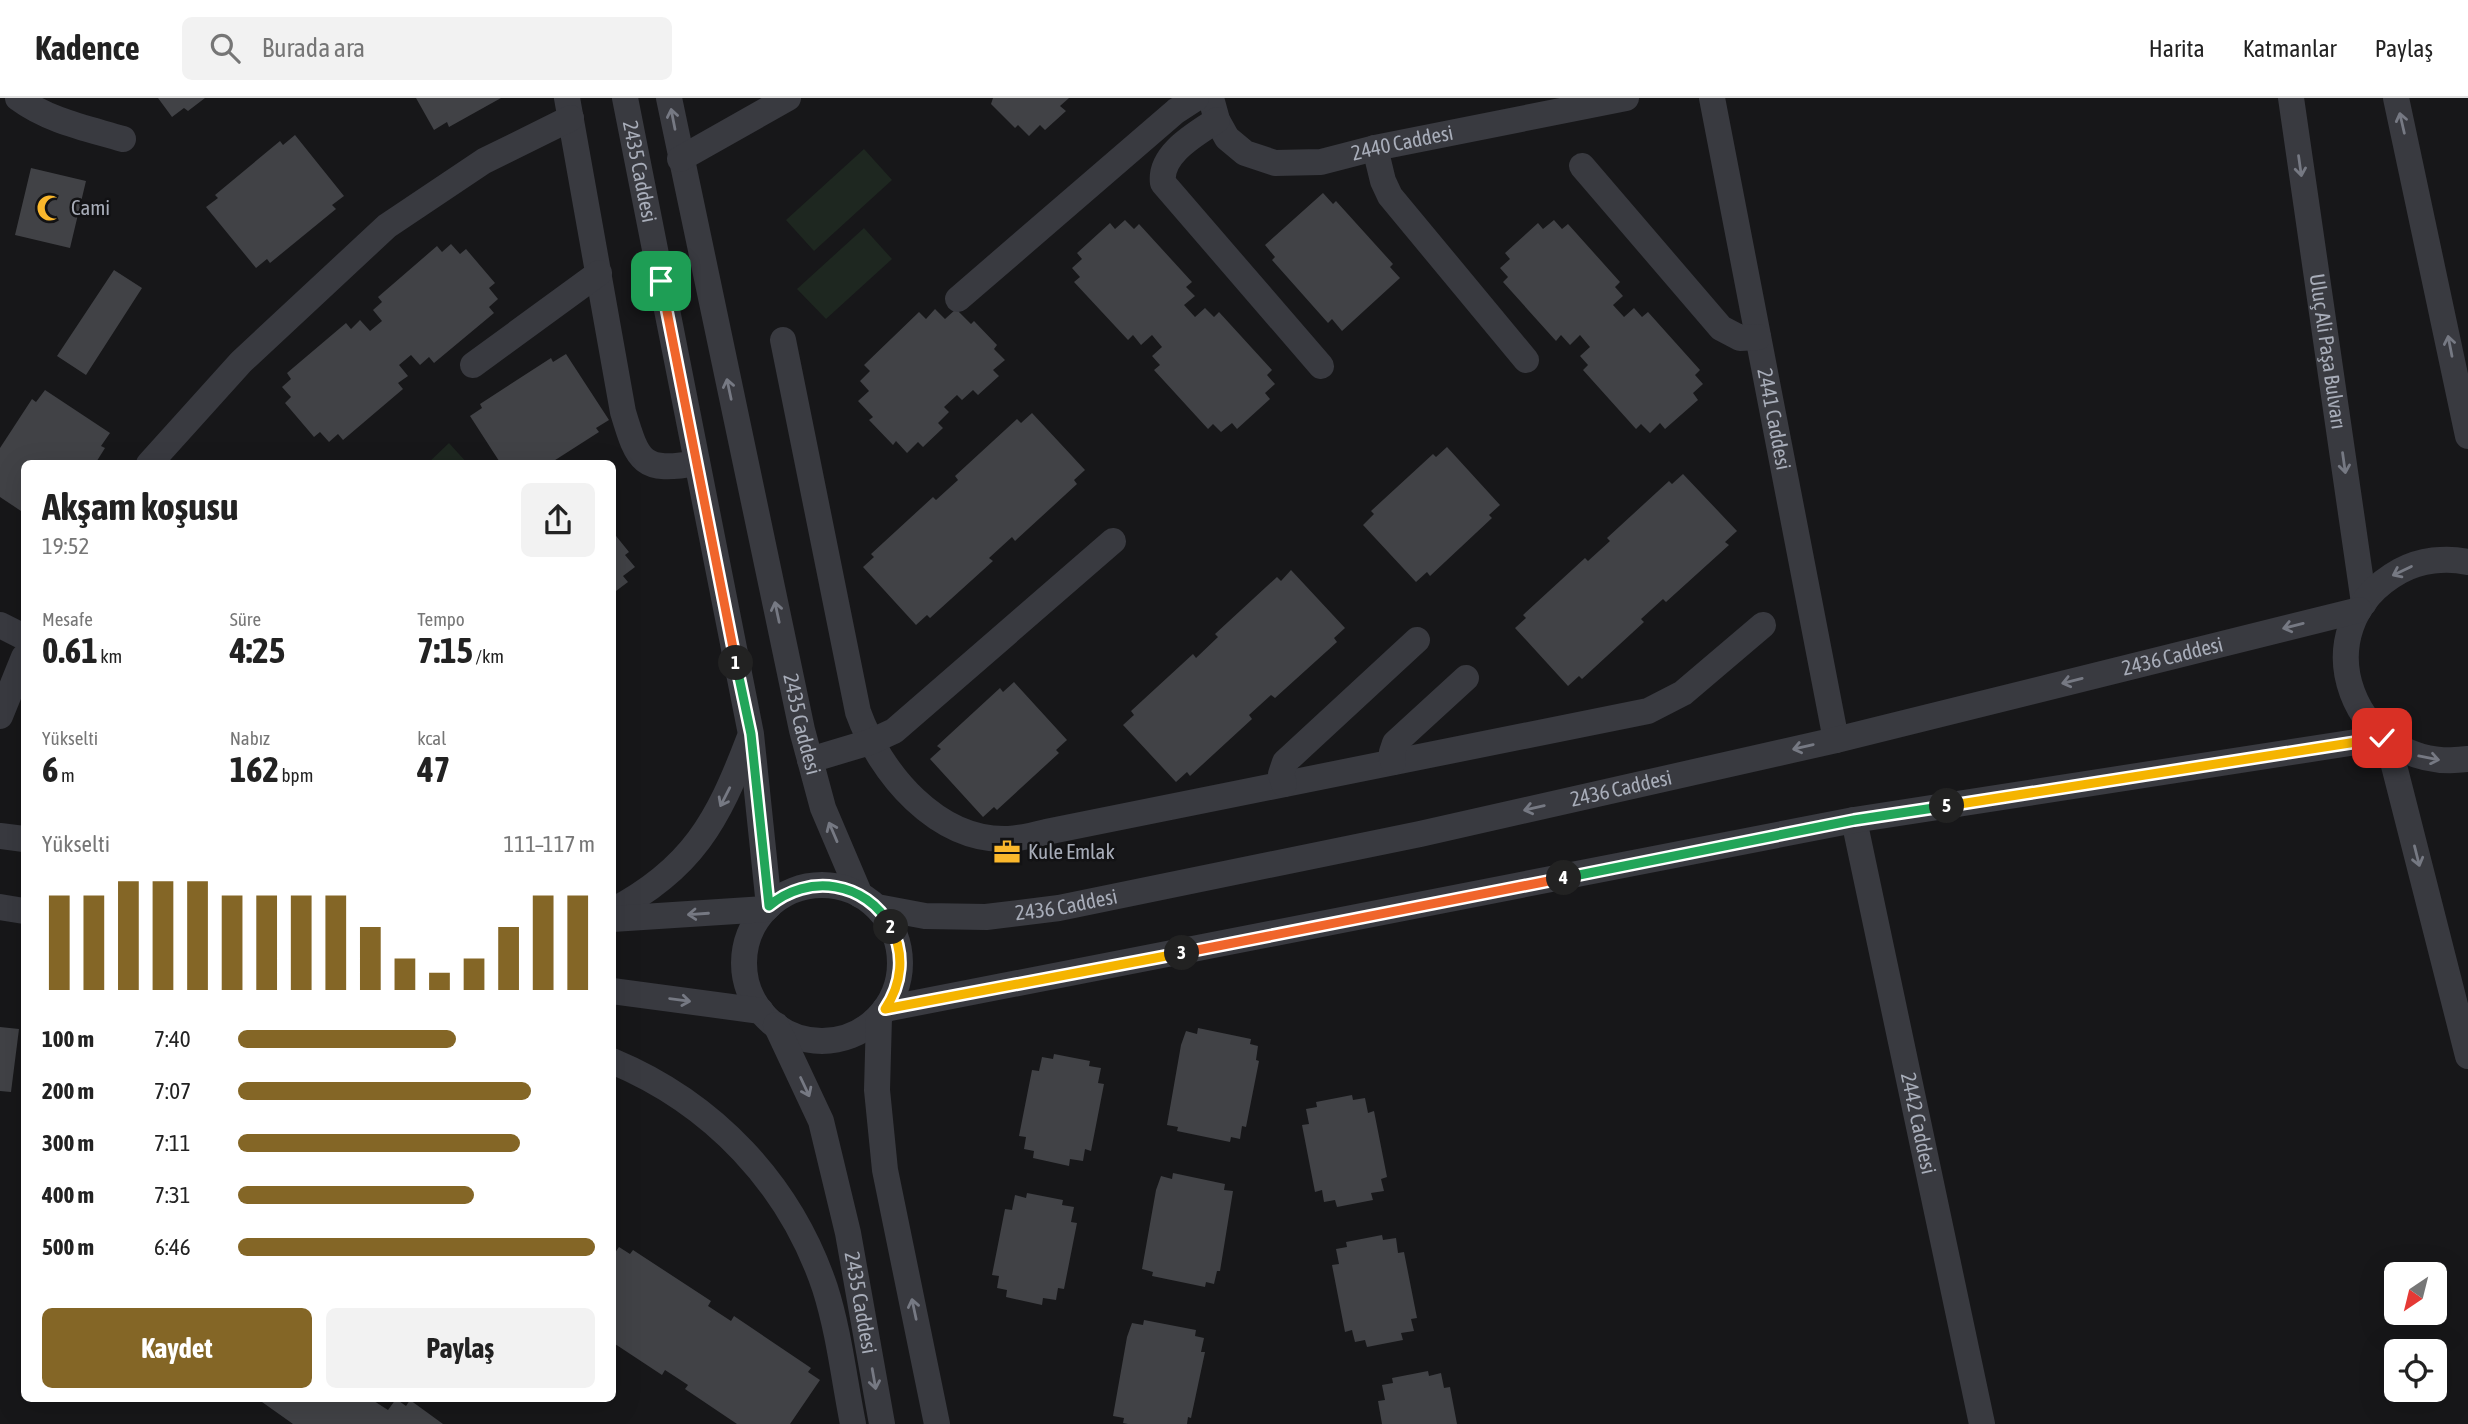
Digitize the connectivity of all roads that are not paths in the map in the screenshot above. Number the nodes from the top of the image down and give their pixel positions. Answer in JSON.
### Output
{"nodes":[{"id":1,"x":9,"y":98,"type":"edge"},
{"id":2,"x":18,"y":98,"type":"edge"},
{"id":3,"x":625,"y":98,"type":"edge"},
{"id":4,"x":669,"y":98,"type":"edge"},
{"id":5,"x":788,"y":98,"type":"edge"},
{"id":6,"x":1196,"y":98,"type":"edge"},
{"id":7,"x":1626,"y":98,"type":"edge"},
{"id":8,"x":1712,"y":98,"type":"edge"},
{"id":9,"x":2291,"y":98,"type":"edge"},
{"id":10,"x":2396,"y":98,"type":"edge"},
{"id":11,"x":0,"y":106,"type":"edge"},
{"id":12,"x":569,"y":108,"type":"edge"},
{"id":13,"x":1214,"y":109,"type":"edge"},
{"id":14,"x":123,"y":139,"type":"dead end"},
{"id":15,"x":1375,"y":148,"type":"junction"},
{"id":16,"x":680,"y":159,"type":"junction"},
{"id":17,"x":1582,"y":166,"type":"dead end"},
{"id":18,"x":599,"y":273,"type":"junction"},
{"id":19,"x":958,"y":299,"type":"dead end"},
{"id":20,"x":1758,"y":337,"type":"junction"},
{"id":21,"x":783,"y":340,"type":"dead end"},
{"id":22,"x":1526,"y":360,"type":"dead end"},
{"id":23,"x":473,"y":365,"type":"dead end"},
{"id":24,"x":1321,"y":366,"type":"dead end"},
{"id":25,"x":2468,"y":436,"type":"edge"},
{"id":26,"x":153,"y":460,"type":"edge"},
{"id":27,"x":697,"y":463,"type":"junction"},
{"id":28,"x":1114,"y":541,"type":"dead end"},
{"id":29,"x":2468,"y":562,"type":"edge"},
{"id":30,"x":2361,"y":606,"type":"junction"},
{"id":31,"x":0,"y":625,"type":"edge"},
{"id":32,"x":1763,"y":625,"type":"dead end"},
{"id":33,"x":21,"y":636,"type":"edge"},
{"id":34,"x":1417,"y":640,"type":"dead end"},
{"id":35,"x":21,"y":664,"type":"edge"},
{"id":36,"x":1466,"y":678,"type":"dead end"},
{"id":37,"x":0,"y":716,"type":"edge"},
{"id":38,"x":751,"y":734,"type":"junction"},
{"id":39,"x":1836,"y":740,"type":"junction"},
{"id":40,"x":2385,"y":740,"type":"junction"},
{"id":41,"x":870,"y":742,"type":"junction"},
{"id":42,"x":2468,"y":759,"type":"edge"},
{"id":43,"x":810,"y":760,"type":"junction"},
{"id":44,"x":1392,"y":762,"type":"junction"},
{"id":45,"x":1284,"y":784,"type":"junction"},
{"id":46,"x":1854,"y":820,"type":"junction"},
{"id":47,"x":0,"y":836,"type":"edge"},
{"id":48,"x":21,"y":839,"type":"edge"},
{"id":49,"x":868,"y":901,"type":"junction"},
{"id":50,"x":0,"y":907,"type":"edge"},
{"id":51,"x":767,"y":907,"type":"junction"},
{"id":52,"x":616,"y":909,"type":"edge"},
{"id":53,"x":21,"y":910,"type":"edge"},
{"id":54,"x":616,"y":919,"type":"edge"},
{"id":55,"x":616,"y":992,"type":"edge"},
{"id":56,"x":882,"y":1013,"type":"junction"},
{"id":57,"x":769,"y":1018,"type":"junction"},
{"id":58,"x":2468,"y":1056,"type":"edge"},
{"id":59,"x":616,"y":1063,"type":"edge"},
{"id":60,"x":853,"y":1424,"type":"edge"},
{"id":61,"x":882,"y":1424,"type":"edge"},
{"id":62,"x":937,"y":1424,"type":"edge"},
{"id":63,"x":1982,"y":1424,"type":"edge"}],
"edges":[{"from":1,"to":11,"type":"street"},
{"from":2,"to":14,"type":"street"},
{"from":3,"to":27,"type":"street","name":"2435 Caddesi"},
{"from":16,"to":4,"type":"street","name":"2435 Caddesi","one_way":true},
{"from":5,"to":16,"type":"street"},
{"from":6,"to":19,"type":"street"},
{"from":7,"to":15,"type":"street","name":"2440 Caddesi"},
{"from":8,"to":20,"type":"street","name":"2441 Caddesi"},
{"from":9,"to":30,"type":"street","name":"Uluç Ali Paşa Bulvarı","one_way":true},
{"from":25,"to":10,"type":"street","one_way":true},
{"from":12,"to":18,"type":"street"},
{"from":12,"to":26,"type":"street"},
{"from":13,"to":15,"type":"street","name":"2440 Caddesi"},
{"from":13,"to":24,"type":"street"},
{"from":15,"to":22,"type":"street"},
{"from":43,"to":16,"type":"street","name":"2435 Caddesi","one_way":true},
{"from":17,"to":20,"type":"street"},
{"from":18,"to":23,"type":"street"},
{"from":18,"to":27,"type":"street"},
{"from":20,"to":39,"type":"street","name":"2441 Caddesi"},
{"from":21,"to":41,"type":"street"},
{"from":27,"to":38,"type":"street","name":"2435 Caddesi"},
{"from":28,"to":41,"type":"street"},
{"from":29,"to":30,"type":"street","name":"Uluç Ali Paşa Bulvarı","one_way":true},
{"from":30,"to":39,"type":"street","name":"2436 Caddesi","one_way":true},
{"from":30,"to":40,"type":"street","name":"Uluç Ali Paşa Bulvarı"},
{"from":31,"to":33,"type":"street"},
{"from":32,"to":44,"type":"street"},
{"from":34,"to":45,"type":"street"},
{"from":35,"to":37,"type":"street"},
{"from":36,"to":44,"type":"street"},
{"from":38,"to":51,"type":"street","name":"2435 Caddesi"},
{"from":38,"to":52,"type":"street","one_way":true},
{"from":39,"to":49,"type":"street","name":"2436 Caddesi","one_way":true},
{"from":40,"to":42,"type":"street","name":"Uluç Ali Paşa Bulvarı","one_way":true},
{"from":40,"to":46,"type":"street"},
{"from":40,"to":58,"type":"street","name":"Uluç Ali Paşa Bulvarı","one_way":true},
{"from":41,"to":43,"type":"street"},
{"from":41,"to":45,"type":"street"},
{"from":49,"to":43,"type":"street","name":"2435 Caddesi","one_way":true},
{"from":44,"to":45,"type":"street"},
{"from":46,"to":56,"type":"street"},
{"from":46,"to":63,"type":"street","name":"2442 Caddesi"},
{"from":47,"to":48,"type":"street"},
{"from":49,"to":51,"type":"street"},
{"from":49,"to":56,"type":"street","name":"2435 Caddesi"},
{"from":50,"to":53,"type":"street"},
{"from":51,"to":54,"type":"street","one_way":true},
{"from":51,"to":57,"type":"street","name":"2435 Caddesi"},
{"from":55,"to":57,"type":"street","one_way":true},
{"from":56,"to":57,"type":"street"},
{"from":62,"to":56,"type":"street","name":"2435 Caddesi","one_way":true},
{"from":57,"to":61,"type":"street","name":"2435 Caddesi","one_way":true},
{"from":59,"to":60,"type":"street"}]}
